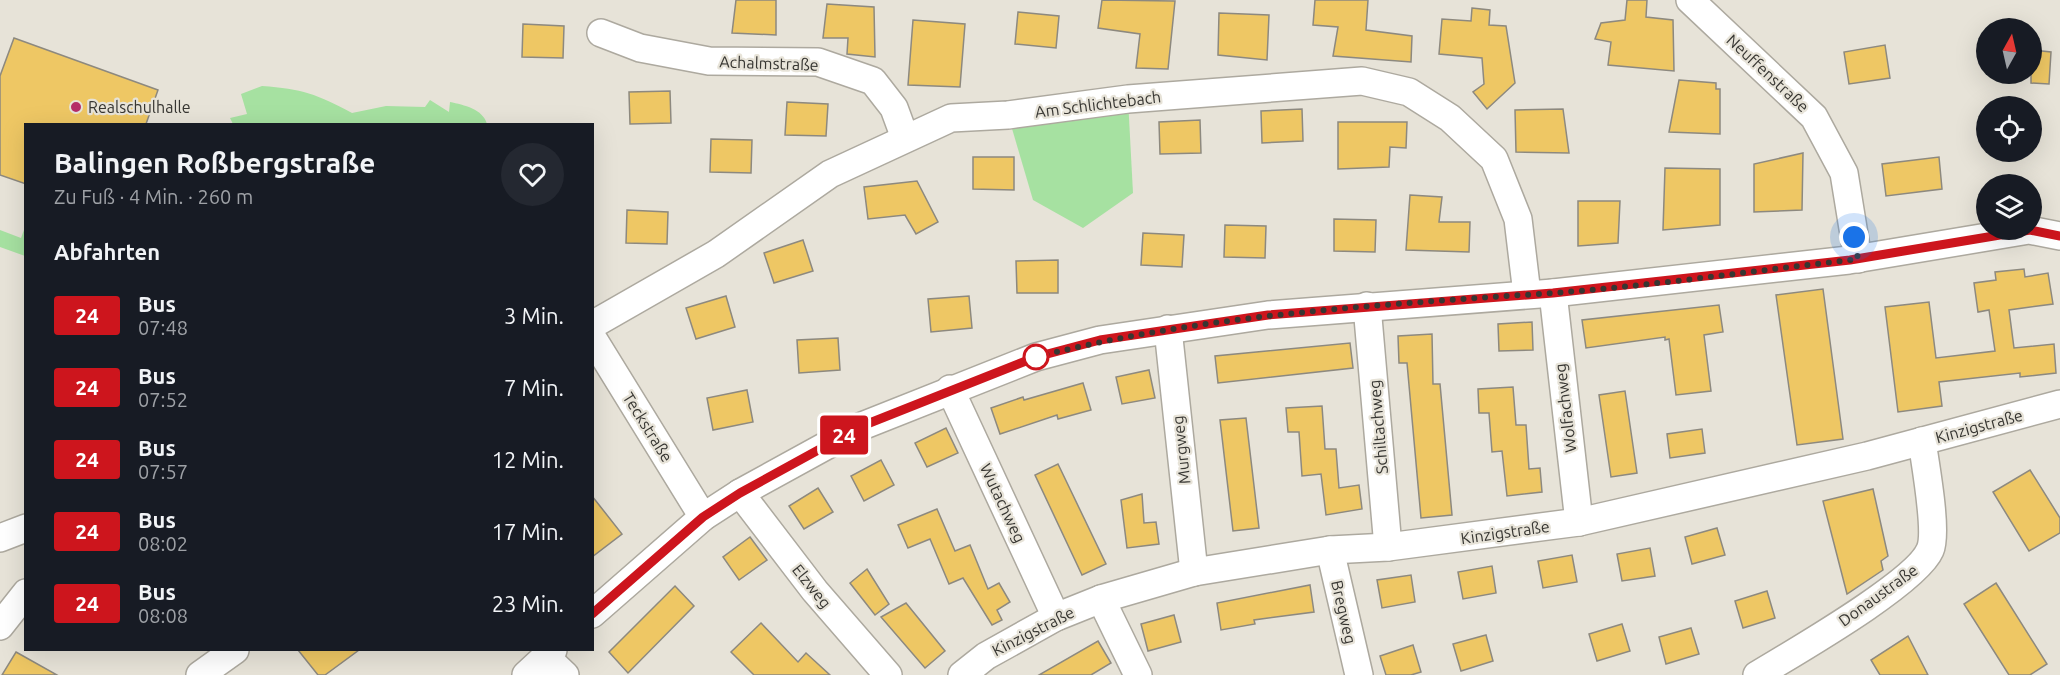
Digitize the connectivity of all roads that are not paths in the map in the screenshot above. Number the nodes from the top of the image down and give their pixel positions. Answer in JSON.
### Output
{"nodes":[{"id":1,"x":1690,"y":0,"type":"edge"},
{"id":2,"x":601,"y":33,"type":"dead end"},
{"id":3,"x":905,"y":138,"type":"junction"},
{"id":4,"x":2060,"y":236,"type":"edge"},
{"id":5,"x":1858,"y":259,"type":"junction"},
{"id":6,"x":1540,"y":293,"type":"junction"},
{"id":7,"x":1367,"y":306,"type":"junction"},
{"id":8,"x":594,"y":324,"type":"edge"},
{"id":9,"x":1168,"y":329,"type":"junction"},
{"id":10,"x":594,"y":340,"type":"edge"},
{"id":11,"x":950,"y":389,"type":"junction"},
{"id":12,"x":2060,"y":404,"type":"edge"},
{"id":13,"x":1922,"y":441,"type":"junction"},
{"id":14,"x":740,"y":493,"type":"junction"},
{"id":15,"x":703,"y":517,"type":"junction"},
{"id":16,"x":1579,"y":522,"type":"junction"},
{"id":17,"x":24,"y":529,"type":"edge"},
{"id":18,"x":0,"y":538,"type":"edge"},
{"id":19,"x":1388,"y":547,"type":"junction"},
{"id":20,"x":1330,"y":550,"type":"junction"},
{"id":21,"x":1194,"y":572,"type":"junction"},
{"id":22,"x":24,"y":596,"type":"edge"},
{"id":23,"x":1101,"y":599,"type":"junction"},
{"id":24,"x":594,"y":612,"type":"edge"},
{"id":25,"x":1056,"y":617,"type":"junction"},
{"id":26,"x":0,"y":626,"type":"edge"},
{"id":27,"x":234,"y":651,"type":"edge"},
{"id":28,"x":549,"y":653,"type":"edge"},
{"id":29,"x":200,"y":675,"type":"edge"},
{"id":30,"x":526,"y":675,"type":"edge"},
{"id":31,"x":565,"y":675,"type":"edge"},
{"id":32,"x":888,"y":675,"type":"edge"},
{"id":33,"x":962,"y":675,"type":"edge"},
{"id":34,"x":1138,"y":675,"type":"edge"},
{"id":35,"x":1359,"y":675,"type":"edge"},
{"id":36,"x":1757,"y":675,"type":"edge"}],
"edges":[{"from":1,"to":5,"type":"street","name":"Neuffenstraße"},
{"from":2,"to":3,"type":"street","name":"Achalmstraße"},
{"from":3,"to":6,"type":"street","name":"Am Schlichtebach"},
{"from":3,"to":8,"type":"street","name":"Am Schlichtebach"},
{"from":4,"to":5,"type":"street"},
{"from":5,"to":6,"type":"street"},
{"from":6,"to":7,"type":"street"},
{"from":6,"to":16,"type":"street","name":"Wolfachweg"},
{"from":7,"to":9,"type":"street"},
{"from":7,"to":19,"type":"street","name":"Schiltachweg"},
{"from":9,"to":11,"type":"street"},
{"from":9,"to":21,"type":"street","name":"Murgweg"},
{"from":10,"to":15,"type":"street","name":"Teckstraße"},
{"from":11,"to":14,"type":"street"},
{"from":11,"to":25,"type":"street","name":"Wutachweg"},
{"from":12,"to":13,"type":"street","name":"Kinzigstraße"},
{"from":13,"to":16,"type":"street","name":"Kinzigstraße"},
{"from":13,"to":36,"type":"street","name":"Donaustraße"},
{"from":14,"to":15,"type":"street"},
{"from":14,"to":32,"type":"street","name":"Elzweg"},
{"from":15,"to":24,"type":"street"},
{"from":16,"to":19,"type":"street","name":"Kinzigstraße"},
{"from":17,"to":18,"type":"street"},
{"from":19,"to":20,"type":"street","name":"Kinzigstraße"},
{"from":20,"to":21,"type":"street","name":"Kinzigstraße"},
{"from":20,"to":35,"type":"street","name":"Bregweg"},
{"from":21,"to":23,"type":"street","name":"Kinzigstraße"},
{"from":22,"to":26,"type":"street"},
{"from":23,"to":25,"type":"street","name":"Kinzigstraße"},
{"from":23,"to":34,"type":"street"},
{"from":25,"to":33,"type":"street","name":"Kinzigstraße"},
{"from":27,"to":29,"type":"street"},
{"from":28,"to":30,"type":"street"},
{"from":28,"to":31,"type":"street"}]}
